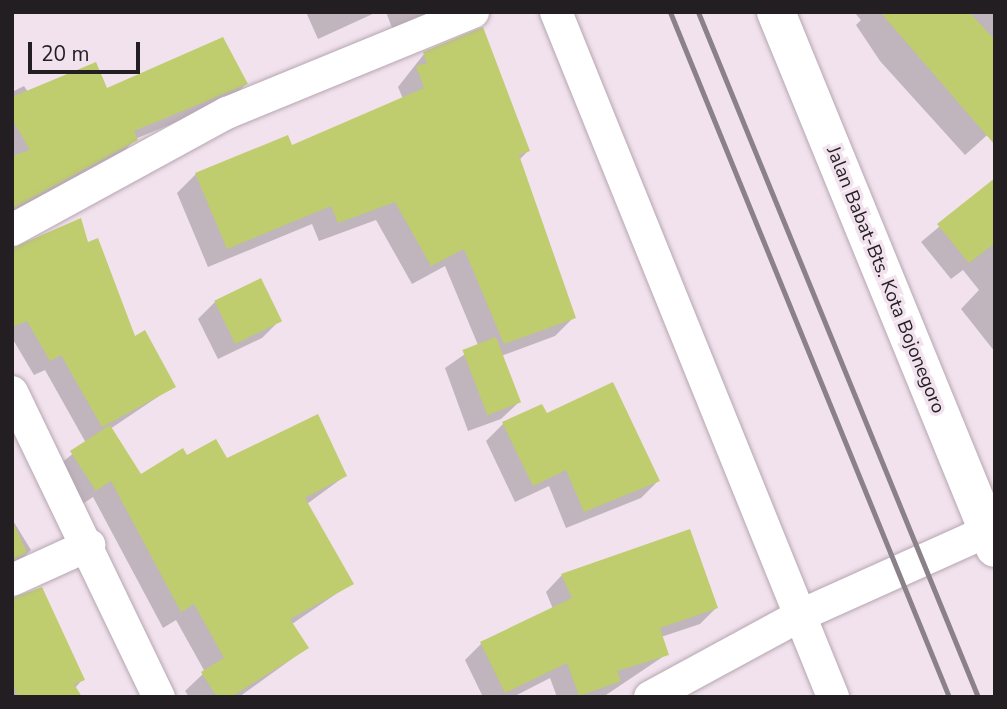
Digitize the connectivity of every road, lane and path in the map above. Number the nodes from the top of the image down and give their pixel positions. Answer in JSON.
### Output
{"nodes":[{"id":1,"x":473,"y":12,"type":"edge"},
{"id":2,"x":556,"y":12,"type":"edge"},
{"id":3,"x":776,"y":12,"type":"edge"},
{"id":4,"x":12,"y":230,"type":"edge"},
{"id":5,"x":12,"y":392,"type":"edge"},
{"id":6,"x":993,"y":537,"type":"edge"},
{"id":7,"x":89,"y":545,"type":"junction"},
{"id":8,"x":12,"y":580,"type":"edge"},
{"id":9,"x":801,"y":615,"type":"junction"},
{"id":10,"x":159,"y":697,"type":"edge"},
{"id":11,"x":650,"y":697,"type":"edge"},
{"id":12,"x":833,"y":697,"type":"edge"}],
"edges":[{"from":1,"to":4,"type":"street"},
{"from":2,"to":9,"type":"street"},
{"from":3,"to":6,"type":"highway","name":"Jalan Babat-Bts. Kota Bojonegoro"},
{"from":5,"to":7,"type":"street"},
{"from":6,"to":9,"type":"street"},
{"from":7,"to":8,"type":"street"},
{"from":7,"to":10,"type":"street"},
{"from":9,"to":11,"type":"street"},
{"from":9,"to":12,"type":"street"}]}
